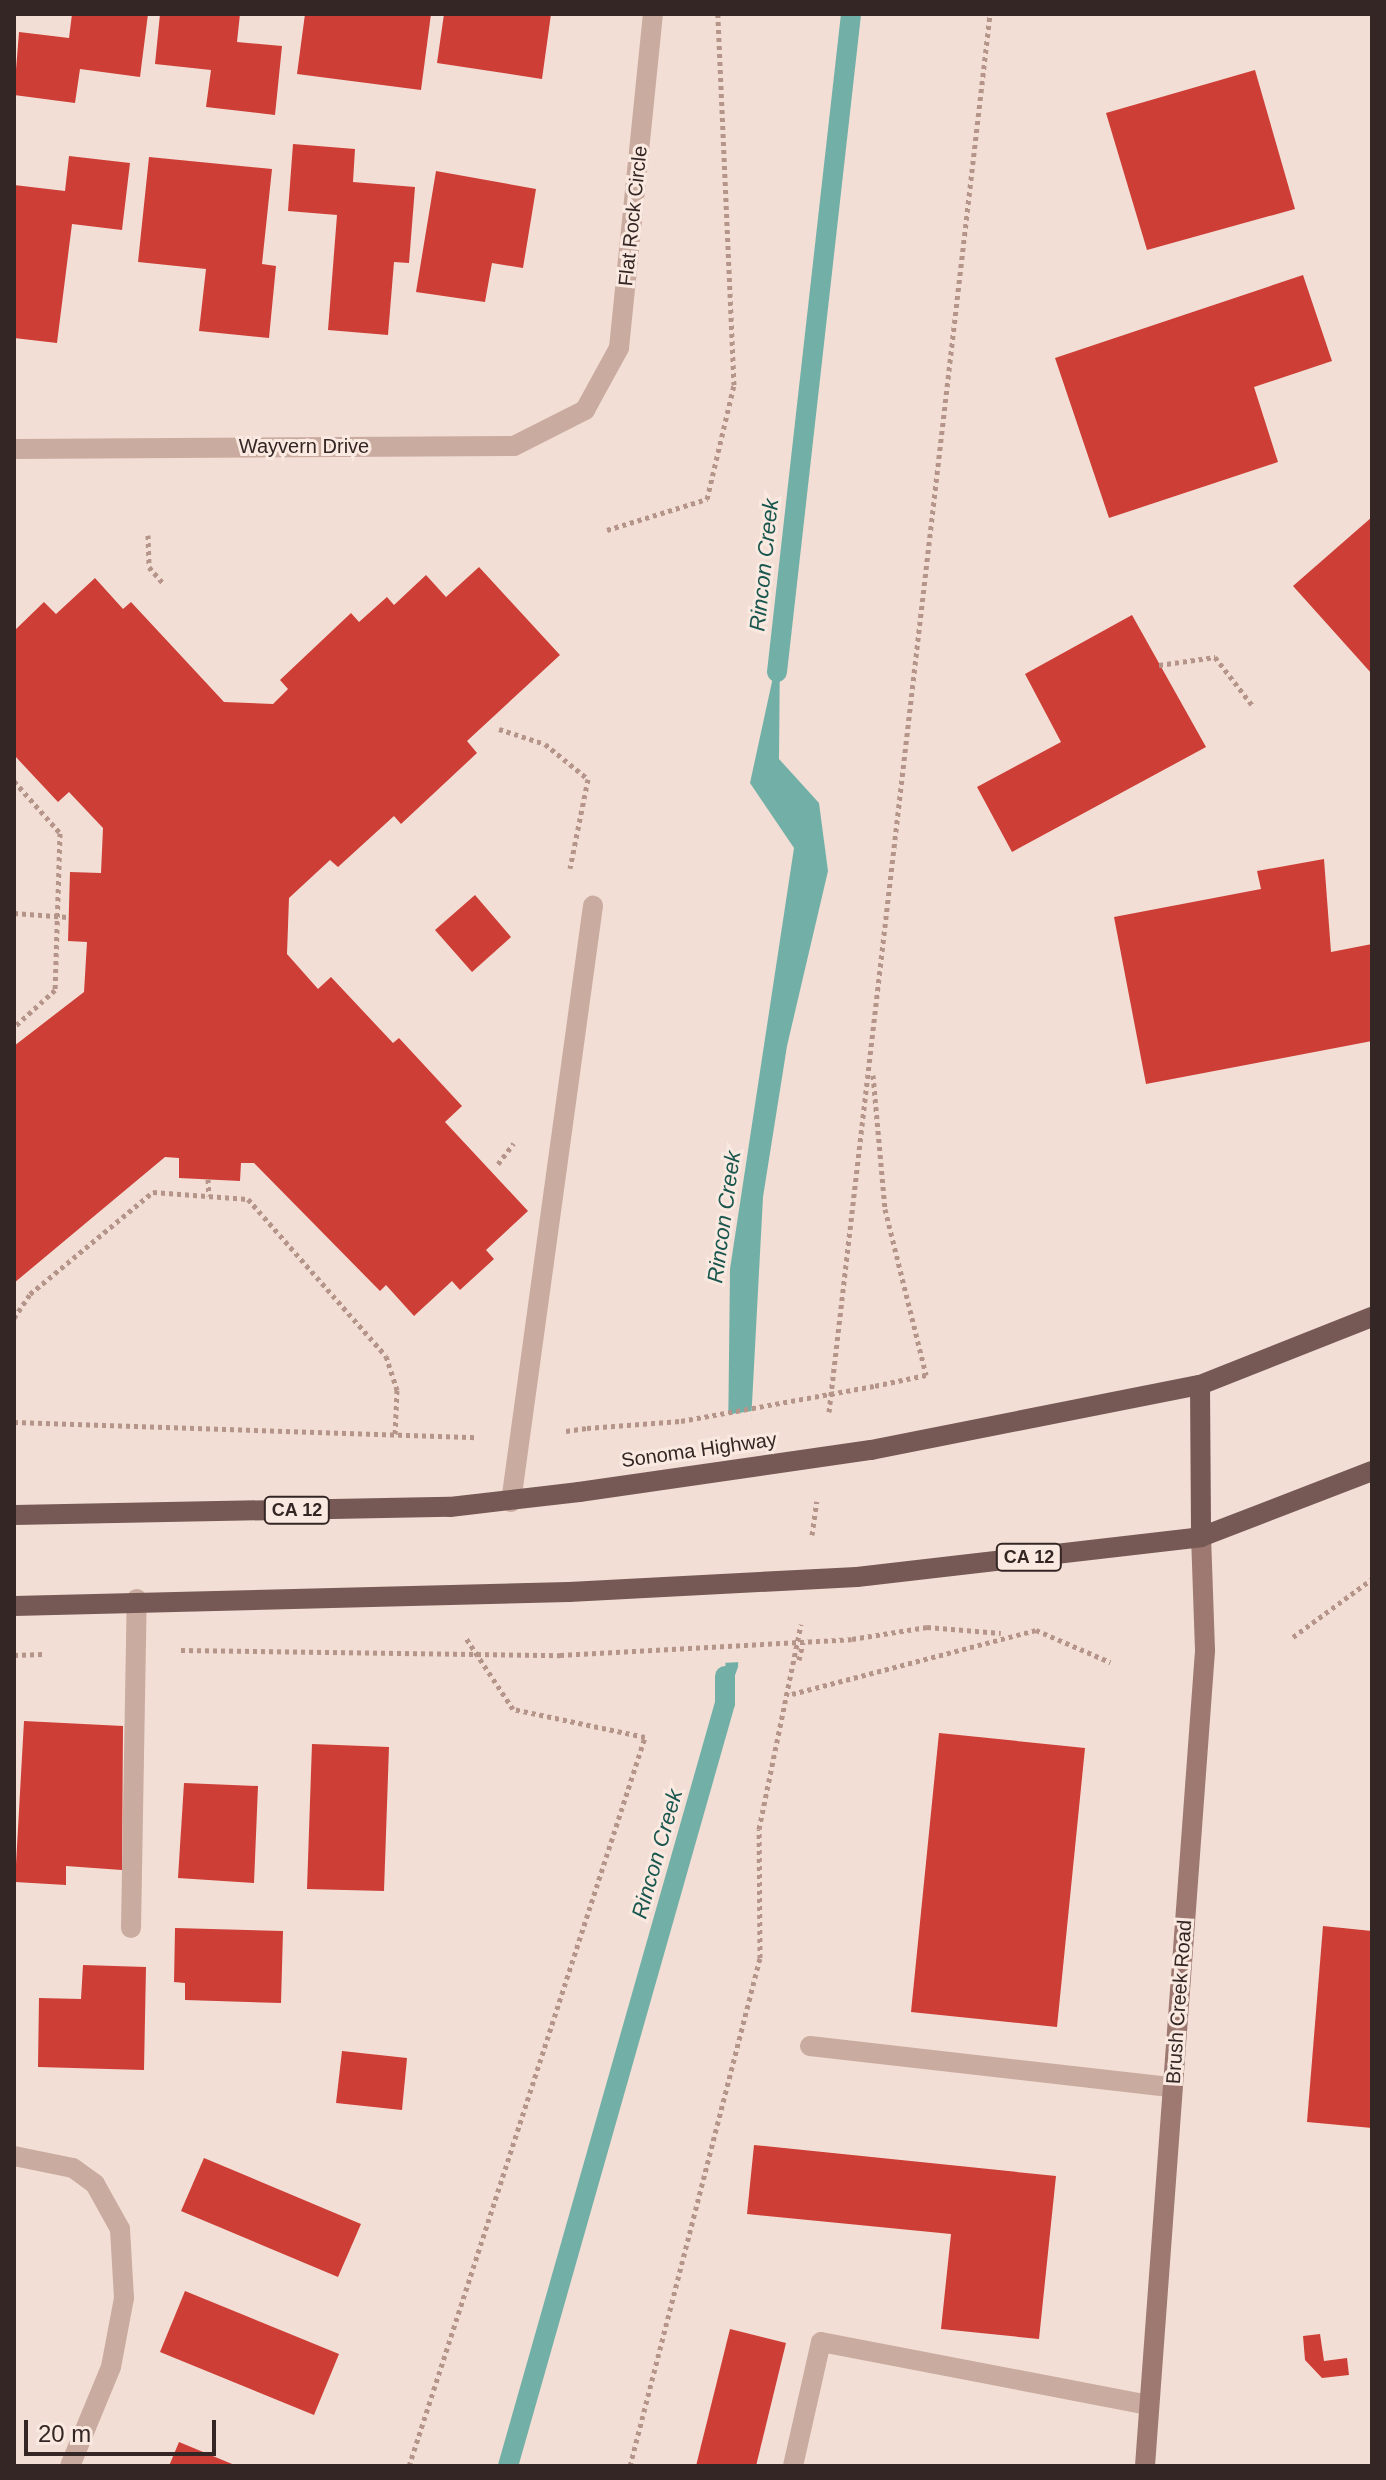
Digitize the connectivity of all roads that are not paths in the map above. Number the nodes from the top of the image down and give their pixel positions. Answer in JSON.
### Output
{"nodes":[{"id":1,"x":653,"y":14,"type":"edge"},
{"id":2,"x":585,"y":410,"type":"joint"},
{"id":3,"x":14,"y":449,"type":"edge"},
{"id":4,"x":593,"y":906,"type":"dead end"},
{"id":5,"x":1372,"y":1317,"type":"edge"},
{"id":6,"x":1200,"y":1385,"type":"junction"},
{"id":7,"x":1372,"y":1471,"type":"edge"},
{"id":8,"x":511,"y":1502,"type":"junction"},
{"id":9,"x":14,"y":1515,"type":"edge"},
{"id":10,"x":1201,"y":1537,"type":"junction"},
{"id":11,"x":137,"y":1599,"type":"junction"},
{"id":12,"x":14,"y":1606,"type":"edge"},
{"id":13,"x":131,"y":1928,"type":"dead end"},
{"id":14,"x":810,"y":2046,"type":"dead end"},
{"id":15,"x":1172,"y":2087,"type":"junction"},
{"id":16,"x":14,"y":2156,"type":"edge"},
{"id":17,"x":1149,"y":2405,"type":"junction"},
{"id":18,"x":70,"y":2466,"type":"edge"},
{"id":19,"x":793,"y":2466,"type":"edge"},
{"id":20,"x":1145,"y":2466,"type":"edge"}],
"edges":[{"from":1,"to":2,"type":"street","name":"Flat Rock Circle"},
{"from":2,"to":3,"type":"street","name":"Wayvern Drive"},
{"from":4,"to":8,"type":"street"},
{"from":5,"to":6,"type":"main road","name":"Sonoma Highway","number":"CA 12"},
{"from":6,"to":8,"type":"main road","name":"Sonoma Highway","number":"CA 12","bridge":true},
{"from":6,"to":10,"type":"main road"},
{"from":7,"to":10,"type":"main road","number":"CA 12"},
{"from":8,"to":9,"type":"main road","name":"Sonoma Highway","number":"CA 12"},
{"from":10,"to":11,"type":"main road","number":"CA 12","bridge":true},
{"from":10,"to":15,"type":"street","name":"Brush Creek Road"},
{"from":11,"to":12,"type":"main road","number":"CA 12"},
{"from":11,"to":13,"type":"street"},
{"from":14,"to":15,"type":"street"},
{"from":15,"to":17,"type":"street","name":"Brush Creek Road"},
{"from":16,"to":18,"type":"street"},
{"from":17,"to":19,"type":"street"},
{"from":17,"to":20,"type":"street","name":"Brush Creek Road"}]}
